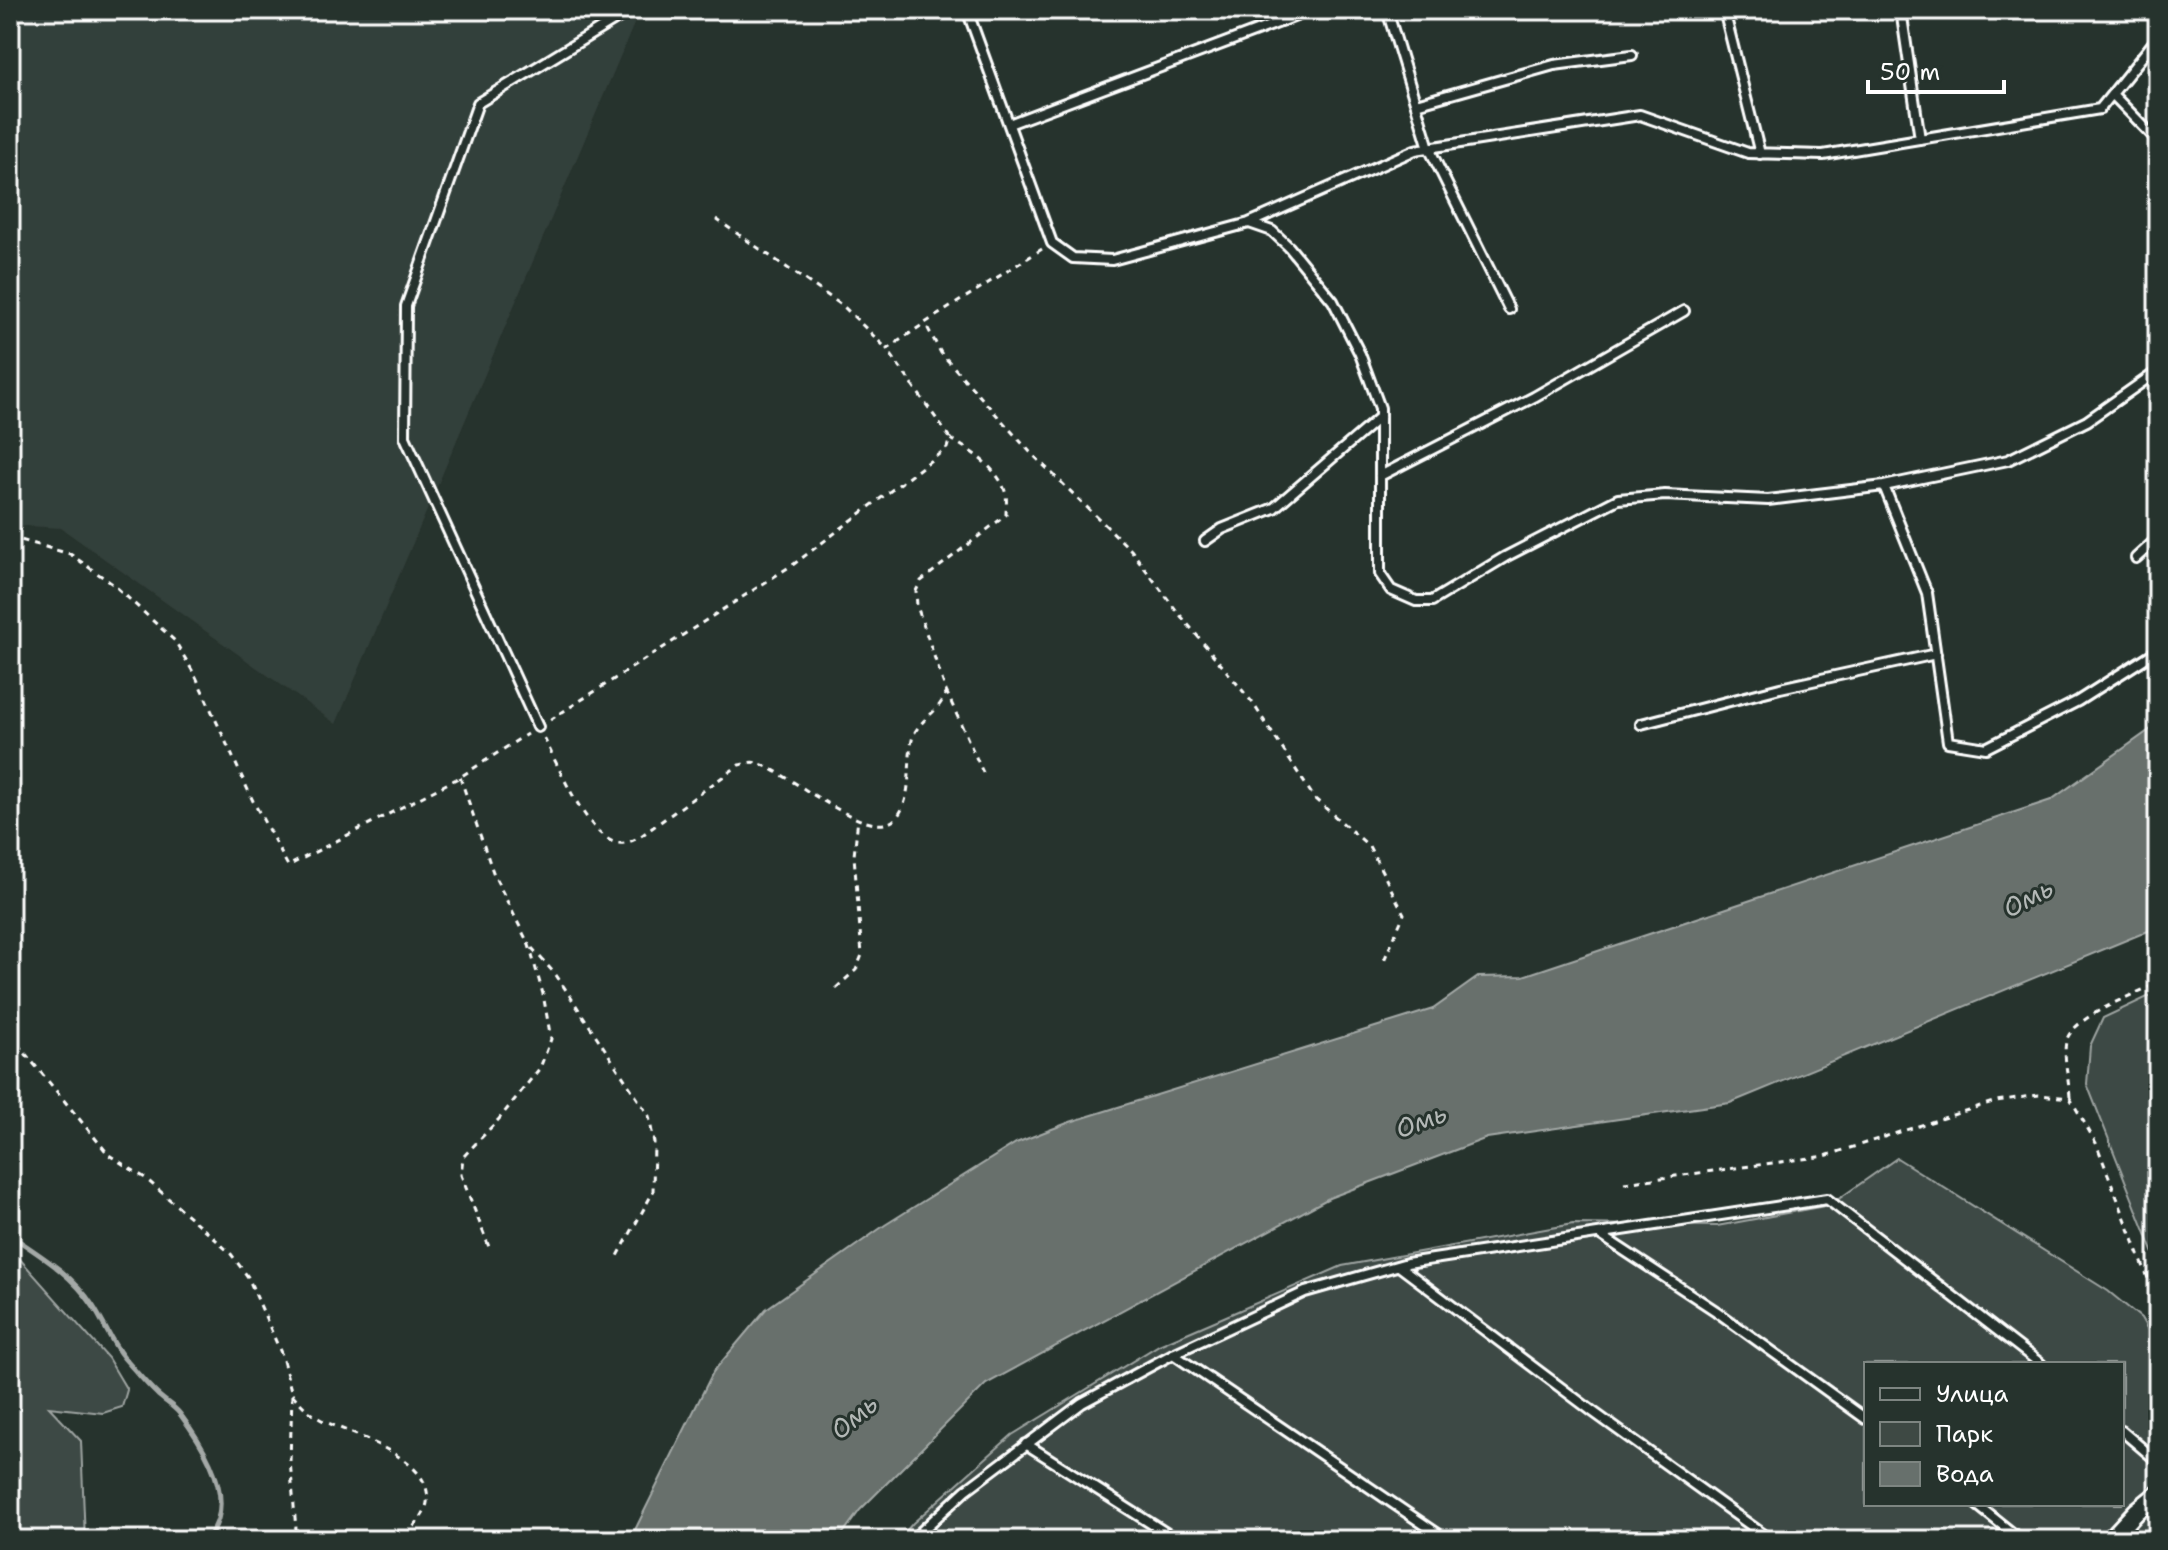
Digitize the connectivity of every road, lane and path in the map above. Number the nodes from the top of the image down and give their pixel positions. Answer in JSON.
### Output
{"nodes":[{"id":1,"x":631,"y":10,"type":"edge"},
{"id":2,"x":967,"y":10,"type":"edge"},
{"id":3,"x":1312,"y":10,"type":"edge"},
{"id":4,"x":1387,"y":10,"type":"edge"},
{"id":5,"x":1724,"y":10,"type":"edge"},
{"id":6,"x":1901,"y":10,"type":"edge"},
{"id":7,"x":2158,"y":37,"type":"edge"},
{"id":8,"x":1632,"y":55,"type":"dead end"},
{"id":9,"x":2112,"y":94,"type":"junction"},
{"id":10,"x":1416,"y":104,"type":"junction"},
{"id":11,"x":1009,"y":124,"type":"junction"},
{"id":12,"x":1920,"y":139,"type":"junction"},
{"id":13,"x":2158,"y":141,"type":"edge"},
{"id":14,"x":1429,"y":148,"type":"junction"},
{"id":15,"x":1760,"y":154,"type":"junction"},
{"id":16,"x":716,"y":219,"type":"dead end"},
{"id":17,"x":1249,"y":223,"type":"junction"},
{"id":18,"x":1052,"y":243,"type":"junction"},
{"id":19,"x":1509,"y":309,"type":"dead end"},
{"id":20,"x":1684,"y":311,"type":"dead end"},
{"id":21,"x":925,"y":323,"type":"junction"},
{"id":22,"x":887,"y":349,"type":"junction"},
{"id":23,"x":2158,"y":371,"type":"edge"},
{"id":24,"x":1380,"y":417,"type":"junction"},
{"id":25,"x":950,"y":438,"type":"junction"},
{"id":26,"x":1380,"y":476,"type":"junction"},
{"id":27,"x":1884,"y":486,"type":"junction"},
{"id":28,"x":10,"y":537,"type":"edge"},
{"id":29,"x":2158,"y":538,"type":"edge"},
{"id":30,"x":1205,"y":541,"type":"dead end"},
{"id":31,"x":2136,"y":558,"type":"dead end"},
{"id":32,"x":2158,"y":650,"type":"edge"},
{"id":33,"x":1936,"y":654,"type":"junction"},
{"id":34,"x":946,"y":691,"type":"junction"},
{"id":35,"x":1641,"y":724,"type":"dead end"},
{"id":36,"x":538,"y":727,"type":"junction"},
{"id":37,"x":460,"y":777,"type":"junction"},
{"id":38,"x":985,"y":777,"type":"dead end"},
{"id":39,"x":858,"y":818,"type":"junction"},
{"id":40,"x":529,"y":945,"type":"junction"},
{"id":41,"x":1382,"y":965,"type":"dead end"},
{"id":42,"x":2158,"y":983,"type":"edge"},
{"id":43,"x":836,"y":988,"type":"dead end"},
{"id":44,"x":10,"y":1035,"type":"edge"},
{"id":45,"x":2070,"y":1098,"type":"junction"},
{"id":46,"x":1624,"y":1183,"type":"dead end"},
{"id":47,"x":1598,"y":1234,"type":"junction"},
{"id":48,"x":489,"y":1247,"type":"dead end"},
{"id":49,"x":618,"y":1256,"type":"dead end"},
{"id":50,"x":1399,"y":1266,"type":"junction"},
{"id":51,"x":2158,"y":1304,"type":"edge"},
{"id":52,"x":1173,"y":1354,"type":"junction"},
{"id":53,"x":2038,"y":1362,"type":"edge"},
{"id":54,"x":292,"y":1394,"type":"junction"},
{"id":55,"x":1864,"y":1418,"type":"edge"},
{"id":56,"x":2124,"y":1433,"type":"edge"},
{"id":57,"x":1026,"y":1444,"type":"junction"},
{"id":58,"x":2158,"y":1466,"type":"edge"},
{"id":59,"x":2158,"y":1494,"type":"edge"},
{"id":60,"x":1978,"y":1506,"type":"edge"},
{"id":61,"x":914,"y":1539,"type":"edge"},
{"id":62,"x":297,"y":1540,"type":"edge"},
{"id":63,"x":402,"y":1540,"type":"edge"},
{"id":64,"x":1177,"y":1540,"type":"edge"},
{"id":65,"x":1447,"y":1540,"type":"edge"},
{"id":66,"x":1771,"y":1540,"type":"edge"},
{"id":67,"x":2021,"y":1540,"type":"edge"},
{"id":68,"x":2110,"y":1540,"type":"edge"}],
"edges":[{"from":1,"to":36,"type":"lane"},
{"from":2,"to":11,"type":"lane"},
{"from":3,"to":11,"type":"lane"},
{"from":4,"to":10,"type":"lane"},
{"from":5,"to":15,"type":"lane"},
{"from":6,"to":12,"type":"lane"},
{"from":7,"to":9,"type":"lane"},
{"from":8,"to":10,"type":"lane"},
{"from":9,"to":12,"type":"lane"},
{"from":9,"to":13,"type":"lane"},
{"from":10,"to":14,"type":"lane"},
{"from":11,"to":18,"type":"lane"},
{"from":12,"to":15,"type":"lane"},
{"from":14,"to":15,"type":"lane"},
{"from":14,"to":17,"type":"lane"},
{"from":14,"to":19,"type":"lane"},
{"from":16,"to":22,"type":"path"},
{"from":17,"to":18,"type":"lane"},
{"from":17,"to":24,"type":"lane"},
{"from":18,"to":21,"type":"path"},
{"from":20,"to":26,"type":"lane"},
{"from":21,"to":22,"type":"path"},
{"from":21,"to":41,"type":"path"},
{"from":22,"to":25,"type":"path"},
{"from":23,"to":27,"type":"lane"},
{"from":24,"to":26,"type":"lane"},
{"from":24,"to":30,"type":"lane"},
{"from":25,"to":34,"type":"path"},
{"from":25,"to":36,"type":"path"},
{"from":26,"to":27,"type":"lane"},
{"from":27,"to":33,"type":"lane"},
{"from":28,"to":37,"type":"path"},
{"from":29,"to":31,"type":"lane"},
{"from":32,"to":33,"type":"lane"},
{"from":33,"to":35,"type":"lane"},
{"from":34,"to":38,"type":"path"},
{"from":34,"to":39,"type":"path"},
{"from":36,"to":37,"type":"path"},
{"from":36,"to":39,"type":"path"},
{"from":37,"to":40,"type":"path"},
{"from":39,"to":43,"type":"path"},
{"from":40,"to":48,"type":"path"},
{"from":40,"to":49,"type":"path"},
{"from":42,"to":45,"type":"path"},
{"from":44,"to":54,"type":"path"},
{"from":45,"to":46,"type":"path"},
{"from":45,"to":51,"type":"path"},
{"from":47,"to":50,"type":"lane"},
{"from":47,"to":53,"type":"lane"},
{"from":47,"to":55,"type":"lane"},
{"from":50,"to":52,"type":"lane"},
{"from":50,"to":66,"type":"lane"},
{"from":52,"to":57,"type":"lane"},
{"from":52,"to":65,"type":"lane"},
{"from":54,"to":62,"type":"path"},
{"from":54,"to":63,"type":"path"},
{"from":56,"to":58,"type":"lane"},
{"from":57,"to":61,"type":"lane"},
{"from":57,"to":64,"type":"lane"},
{"from":59,"to":68,"type":"street"},
{"from":60,"to":67,"type":"lane"}]}
